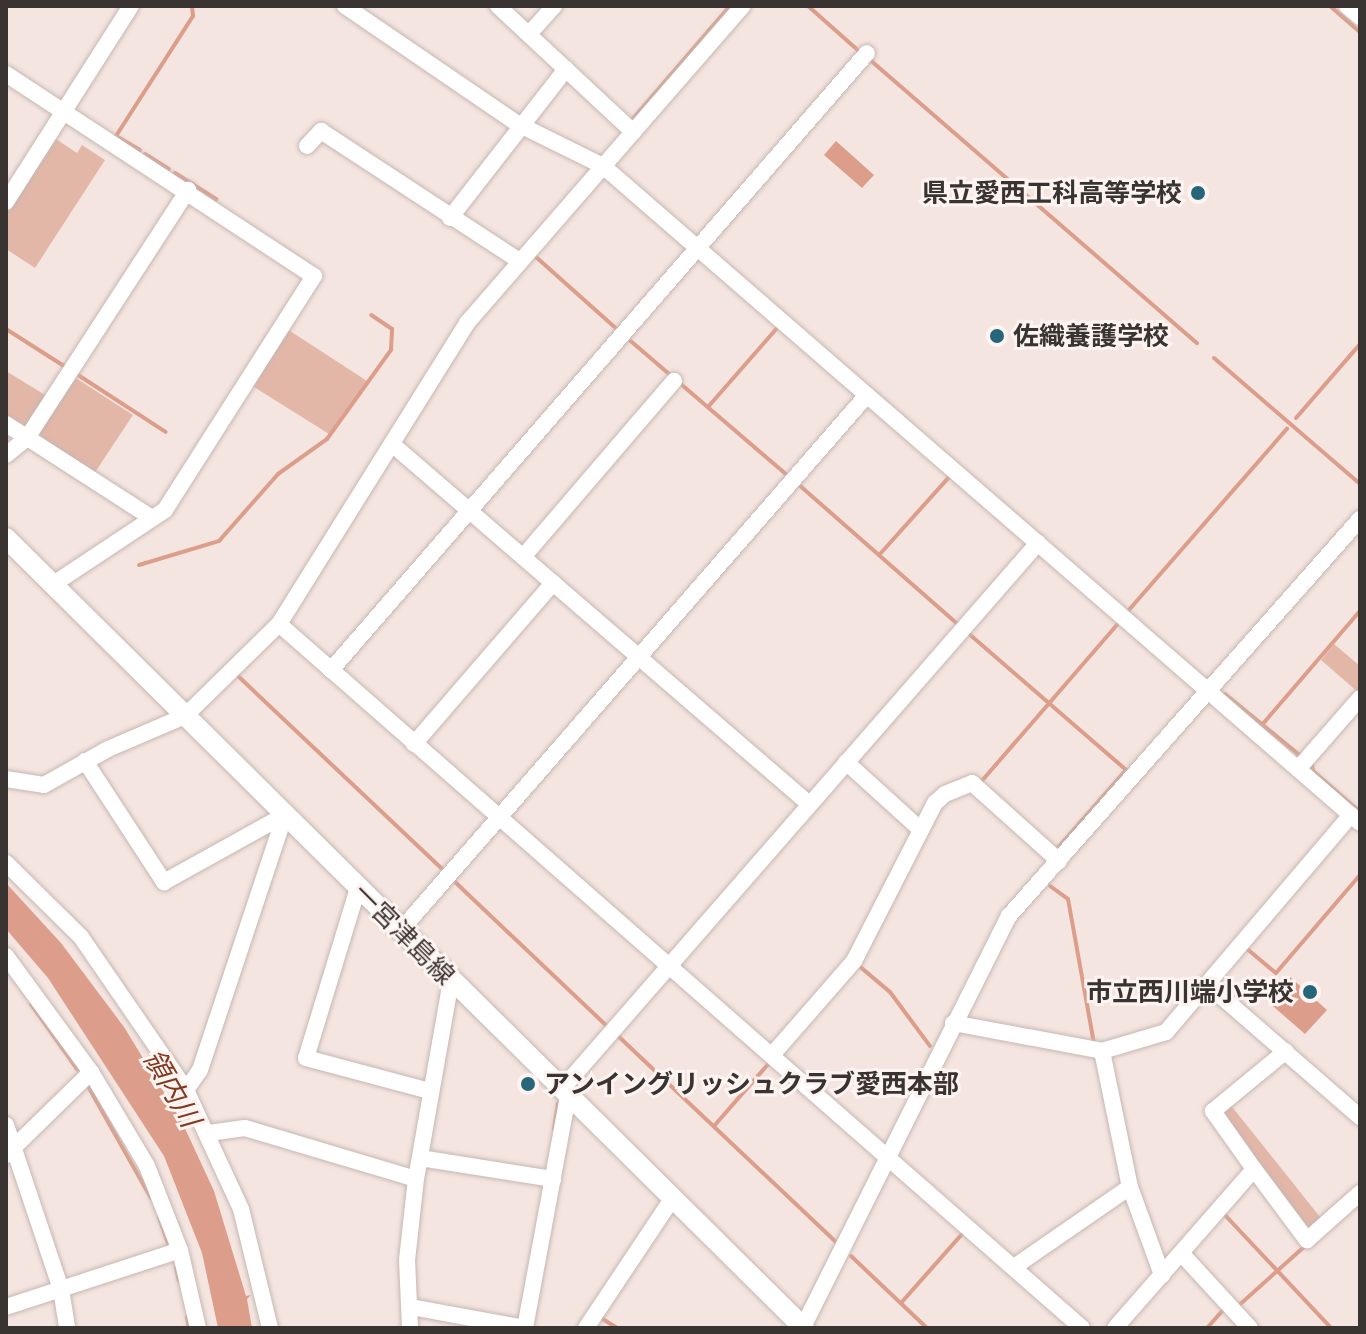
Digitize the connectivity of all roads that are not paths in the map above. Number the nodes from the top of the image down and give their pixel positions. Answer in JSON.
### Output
{"nodes":[{"id":1,"x":131,"y":6,"type":"edge"},
{"id":2,"x":345,"y":6,"type":"edge"},
{"id":3,"x":498,"y":6,"type":"edge"},
{"id":4,"x":554,"y":6,"type":"edge"},
{"id":5,"x":743,"y":6,"type":"edge"},
{"id":6,"x":1347,"y":6,"type":"edge"},
{"id":7,"x":1360,"y":17,"type":"edge"},
{"id":8,"x":529,"y":34,"type":"junction"},
{"id":9,"x":867,"y":53,"type":"dead end"},
{"id":10,"x":566,"y":69,"type":"junction"},
{"id":11,"x":6,"y":74,"type":"edge"},
{"id":12,"x":64,"y":111,"type":"junction"},
{"id":13,"x":518,"y":124,"type":"junction"},
{"id":14,"x":633,"y":132,"type":"junction"},
{"id":15,"x":307,"y":146,"type":"dead end"},
{"id":16,"x":603,"y":166,"type":"junction"},
{"id":17,"x":188,"y":190,"type":"junction"},
{"id":18,"x":6,"y":202,"type":"edge"},
{"id":19,"x":450,"y":218,"type":"junction"},
{"id":20,"x":698,"y":248,"type":"junction"},
{"id":21,"x":520,"y":261,"type":"junction"},
{"id":22,"x":674,"y":381,"type":"dead end"},
{"id":23,"x":867,"y":395,"type":"junction"},
{"id":24,"x":6,"y":424,"type":"edge"},
{"id":25,"x":27,"y":438,"type":"junction"},
{"id":26,"x":392,"y":444,"type":"junction"},
{"id":27,"x":6,"y":455,"type":"edge"},
{"id":28,"x":469,"y":510,"type":"junction"},
{"id":29,"x":152,"y":518,"type":"junction"},
{"id":30,"x":1360,"y":519,"type":"edge"},
{"id":31,"x":6,"y":538,"type":"edge"},
{"id":32,"x":1038,"y":543,"type":"junction"},
{"id":33,"x":523,"y":557,"type":"junction"},
{"id":34,"x":553,"y":583,"type":"junction"},
{"id":35,"x":52,"y":585,"type":"junction"},
{"id":36,"x":279,"y":624,"type":"junction"},
{"id":37,"x":639,"y":657,"type":"junction"},
{"id":38,"x":331,"y":670,"type":"junction"},
{"id":39,"x":1209,"y":692,"type":"junction"},
{"id":40,"x":1360,"y":698,"type":"edge"},
{"id":41,"x":185,"y":716,"type":"junction"},
{"id":42,"x":414,"y":744,"type":"junction"},
{"id":43,"x":85,"y":761,"type":"junction"},
{"id":44,"x":846,"y":762,"type":"junction"},
{"id":45,"x":1298,"y":769,"type":"junction"},
{"id":46,"x":6,"y":779,"type":"edge"},
{"id":47,"x":809,"y":804,"type":"junction"},
{"id":48,"x":285,"y":815,"type":"junction"},
{"id":49,"x":498,"y":818,"type":"junction"},
{"id":50,"x":1355,"y":819,"type":"edge"},
{"id":51,"x":921,"y":830,"type":"junction"},
{"id":52,"x":1059,"y":861,"type":"junction"},
{"id":53,"x":6,"y":863,"type":"edge"},
{"id":54,"x":358,"y":888,"type":"junction"},
{"id":55,"x":401,"y":930,"type":"junction"},
{"id":56,"x":6,"y":956,"type":"edge"},
{"id":57,"x":669,"y":966,"type":"junction"},
{"id":58,"x":451,"y":981,"type":"junction"},
{"id":59,"x":1207,"y":984,"type":"junction"},
{"id":60,"x":953,"y":1023,"type":"junction"},
{"id":61,"x":1102,"y":1051,"type":"junction"},
{"id":62,"x":1286,"y":1051,"type":"junction"},
{"id":63,"x":772,"y":1055,"type":"junction"},
{"id":64,"x":91,"y":1072,"type":"junction"},
{"id":65,"x":186,"y":1090,"type":"junction"},
{"id":66,"x":430,"y":1091,"type":"junction"},
{"id":67,"x":564,"y":1093,"type":"junction"},
{"id":68,"x":1360,"y":1117,"type":"edge"},
{"id":69,"x":6,"y":1125,"type":"edge"},
{"id":70,"x":209,"y":1133,"type":"junction"},
{"id":71,"x":11,"y":1152,"type":"edge"},
{"id":72,"x":886,"y":1157,"type":"junction"},
{"id":73,"x":420,"y":1158,"type":"junction"},
{"id":74,"x":1254,"y":1169,"type":"junction"},
{"id":75,"x":416,"y":1179,"type":"junction"},
{"id":76,"x":553,"y":1179,"type":"junction"},
{"id":77,"x":1130,"y":1187,"type":"junction"},
{"id":78,"x":1360,"y":1193,"type":"edge"},
{"id":79,"x":672,"y":1199,"type":"junction"},
{"id":80,"x":180,"y":1250,"type":"junction"},
{"id":81,"x":1181,"y":1253,"type":"junction"},
{"id":82,"x":1014,"y":1267,"type":"junction"},
{"id":83,"x":1162,"y":1275,"type":"junction"},
{"id":84,"x":61,"y":1289,"type":"junction"},
{"id":85,"x":6,"y":1307,"type":"edge"},
{"id":86,"x":411,"y":1307,"type":"junction"},
{"id":87,"x":67,"y":1328,"type":"edge"},
{"id":88,"x":198,"y":1328,"type":"edge"},
{"id":89,"x":270,"y":1328,"type":"edge"},
{"id":90,"x":410,"y":1328,"type":"edge"},
{"id":91,"x":525,"y":1328,"type":"edge"},
{"id":92,"x":586,"y":1328,"type":"edge"},
{"id":93,"x":804,"y":1328,"type":"edge"},
{"id":94,"x":1082,"y":1328,"type":"edge"},
{"id":95,"x":1115,"y":1328,"type":"edge"},
{"id":96,"x":1250,"y":1328,"type":"edge"}],
"edges":[{"from":1,"to":12,"type":"street"},
{"from":2,"to":13,"type":"street"},
{"from":3,"to":8,"type":"street"},
{"from":4,"to":8,"type":"street"},
{"from":5,"to":14,"type":"street"},
{"from":6,"to":7,"type":"street"},
{"from":8,"to":10,"type":"street"},
{"from":9,"to":20,"type":"street"},
{"from":10,"to":13,"type":"street"},
{"from":10,"to":14,"type":"street"},
{"from":11,"to":12,"type":"street"},
{"from":12,"to":17,"type":"street"},
{"from":12,"to":18,"type":"street"},
{"from":13,"to":16,"type":"street"},
{"from":13,"to":19,"type":"street"},
{"from":14,"to":16,"type":"street"},
{"from":15,"to":19,"type":"street"},
{"from":16,"to":20,"type":"street"},
{"from":16,"to":21,"type":"street"},
{"from":17,"to":25,"type":"street"},
{"from":17,"to":29,"type":"street"},
{"from":19,"to":21,"type":"street"},
{"from":20,"to":23,"type":"street"},
{"from":20,"to":28,"type":"street"},
{"from":21,"to":26,"type":"street"},
{"from":22,"to":33,"type":"street"},
{"from":23,"to":32,"type":"street"},
{"from":23,"to":37,"type":"street"},
{"from":24,"to":25,"type":"street"},
{"from":25,"to":27,"type":"street"},
{"from":25,"to":29,"type":"street"},
{"from":26,"to":28,"type":"street"},
{"from":26,"to":36,"type":"street"},
{"from":28,"to":33,"type":"street"},
{"from":28,"to":38,"type":"street"},
{"from":29,"to":35,"type":"street"},
{"from":30,"to":39,"type":"street"},
{"from":31,"to":35,"type":"main road","name":"一宮津島線"},
{"from":32,"to":39,"type":"street"},
{"from":32,"to":44,"type":"street"},
{"from":33,"to":34,"type":"street"},
{"from":34,"to":37,"type":"street"},
{"from":34,"to":42,"type":"street"},
{"from":35,"to":41,"type":"main road","name":"一宮津島線"},
{"from":36,"to":38,"type":"street"},
{"from":36,"to":41,"type":"street"},
{"from":37,"to":47,"type":"street"},
{"from":37,"to":49,"type":"street"},
{"from":38,"to":42,"type":"street"},
{"from":39,"to":45,"type":"street"},
{"from":39,"to":52,"type":"street"},
{"from":40,"to":45,"type":"street"},
{"from":41,"to":43,"type":"street"},
{"from":41,"to":48,"type":"main road","name":"一宮津島線"},
{"from":42,"to":49,"type":"street"},
{"from":43,"to":46,"type":"street"},
{"from":43,"to":48,"type":"street"},
{"from":44,"to":47,"type":"street"},
{"from":44,"to":51,"type":"street"},
{"from":45,"to":50,"type":"street"},
{"from":47,"to":57,"type":"street"},
{"from":48,"to":54,"type":"main road","name":"一宮津島線"},
{"from":48,"to":65,"type":"street"},
{"from":49,"to":55,"type":"street"},
{"from":49,"to":57,"type":"street"},
{"from":50,"to":59,"type":"street"},
{"from":51,"to":52,"type":"street"},
{"from":51,"to":63,"type":"street"},
{"from":52,"to":60,"type":"street"},
{"from":53,"to":65,"type":"street"},
{"from":54,"to":55,"type":"main road","name":"一宮津島線"},
{"from":54,"to":66,"type":"street"},
{"from":55,"to":58,"type":"main road","name":"一宮津島線"},
{"from":56,"to":64,"type":"street"},
{"from":57,"to":63,"type":"street"},
{"from":57,"to":67,"type":"street"},
{"from":58,"to":66,"type":"street"},
{"from":58,"to":67,"type":"main road","name":"一宮津島線"},
{"from":59,"to":61,"type":"street"},
{"from":59,"to":62,"type":"street"},
{"from":60,"to":61,"type":"street"},
{"from":60,"to":72,"type":"street"},
{"from":61,"to":77,"type":"street"},
{"from":62,"to":68,"type":"street"},
{"from":62,"to":74,"type":"street"},
{"from":63,"to":72,"type":"street"},
{"from":64,"to":71,"type":"street"},
{"from":64,"to":80,"type":"street"},
{"from":65,"to":70,"type":"street"},
{"from":66,"to":73,"type":"street"},
{"from":67,"to":76,"type":"street"},
{"from":67,"to":79,"type":"main road","name":"一宮津島線"},
{"from":69,"to":71,"type":"street"},
{"from":70,"to":75,"type":"street"},
{"from":70,"to":89,"type":"street"},
{"from":71,"to":84,"type":"street"},
{"from":72,"to":82,"type":"street"},
{"from":72,"to":93,"type":"street"},
{"from":73,"to":75,"type":"street"},
{"from":73,"to":76,"type":"street"},
{"from":74,"to":78,"type":"street"},
{"from":74,"to":81,"type":"street"},
{"from":75,"to":86,"type":"street"},
{"from":76,"to":91,"type":"street"},
{"from":77,"to":82,"type":"street"},
{"from":77,"to":83,"type":"street"},
{"from":79,"to":92,"type":"street"},
{"from":79,"to":93,"type":"main road","name":"一宮津島線"},
{"from":80,"to":84,"type":"street"},
{"from":80,"to":88,"type":"street"},
{"from":81,"to":83,"type":"street"},
{"from":81,"to":96,"type":"street"},
{"from":82,"to":94,"type":"street"},
{"from":83,"to":95,"type":"street"},
{"from":84,"to":85,"type":"street"},
{"from":84,"to":87,"type":"street"},
{"from":86,"to":90,"type":"street"},
{"from":86,"to":91,"type":"street"}]}
